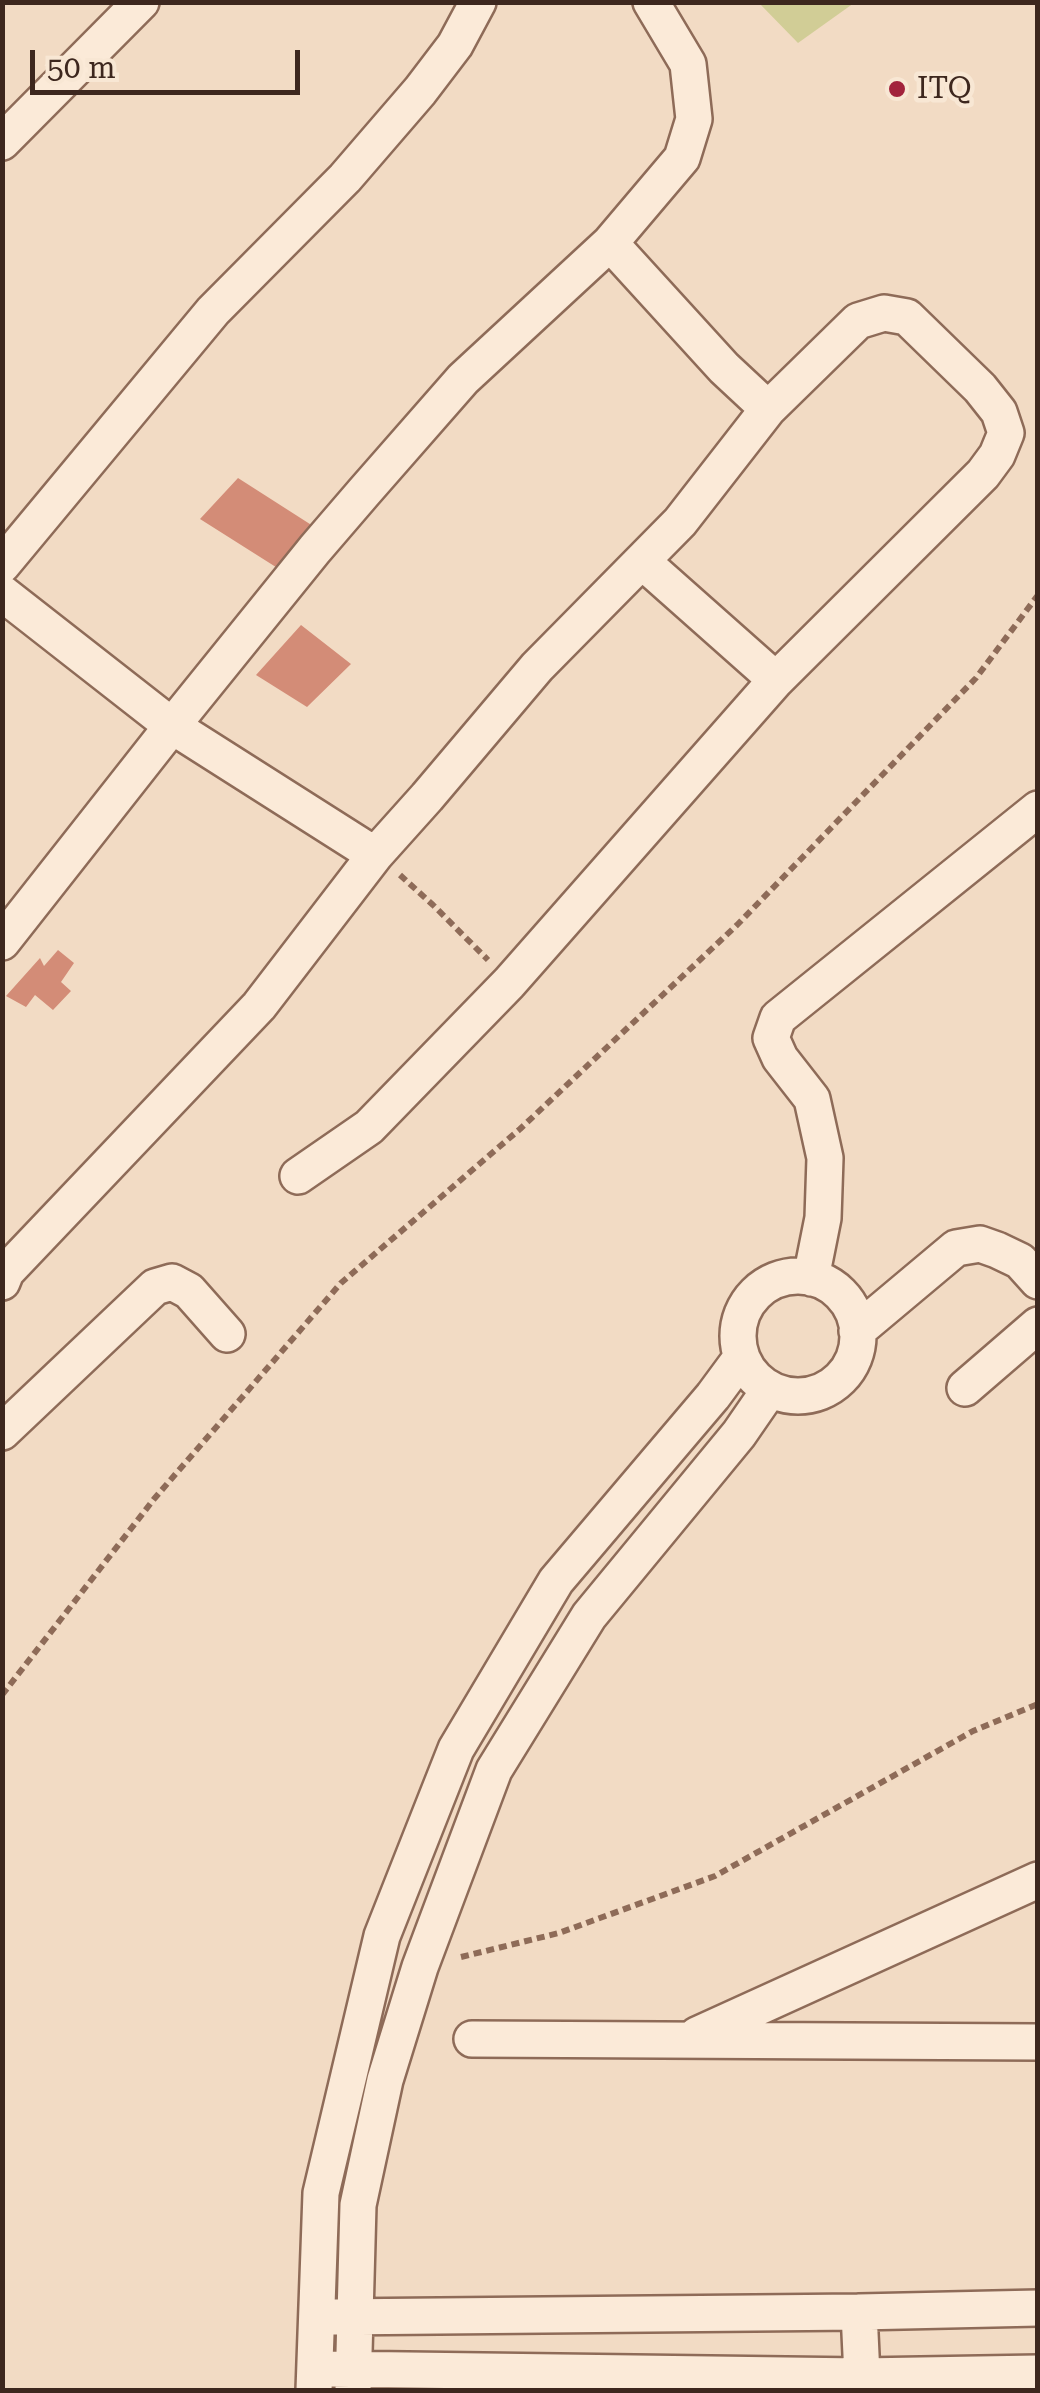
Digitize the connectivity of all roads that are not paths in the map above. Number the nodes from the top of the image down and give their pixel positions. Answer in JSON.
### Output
{"nodes":[{"id":1,"x":140,"y":2,"type":"edge"},
{"id":2,"x":478,"y":2,"type":"edge"},
{"id":3,"x":651,"y":2,"type":"edge"},
{"id":4,"x":2,"y":142,"type":"edge"},
{"id":5,"x":610,"y":242,"type":"junction"},
{"id":6,"x":768,"y":409,"type":"junction"},
{"id":7,"x":643,"y":562,"type":"junction"},
{"id":8,"x":2,"y":565,"type":"edge"},
{"id":9,"x":2,"y":593,"type":"edge"},
{"id":10,"x":776,"y":680,"type":"junction"},
{"id":11,"x":172,"y":726,"type":"junction"},
{"id":12,"x":1038,"y":809,"type":"edge"},
{"id":13,"x":375,"y":855,"type":"junction"},
{"id":14,"x":2,"y":942,"type":"edge"},
{"id":15,"x":298,"y":1176,"type":"dead end"},
{"id":16,"x":4,"y":1276,"type":"edge"},
{"id":17,"x":811,"y":1278,"type":"junction"},
{"id":18,"x":1038,"y":1281,"type":"edge"},
{"id":19,"x":1038,"y":1325,"type":"edge"},
{"id":20,"x":858,"y":1331,"type":"junction"},
{"id":21,"x":227,"y":1334,"type":"dead end"},
{"id":22,"x":741,"y":1358,"type":"junction"},
{"id":23,"x":965,"y":1388,"type":"dead end"},
{"id":24,"x":770,"y":1389,"type":"junction"},
{"id":25,"x":2,"y":1432,"type":"edge"},
{"id":26,"x":1038,"y":1880,"type":"edge"},
{"id":27,"x":472,"y":2040,"type":"dead end"},
{"id":28,"x":686,"y":2040,"type":"junction"},
{"id":29,"x":1038,"y":2042,"type":"edge"},
{"id":30,"x":1038,"y":2308,"type":"edge"},
{"id":31,"x":859,"y":2312,"type":"junction"},
{"id":32,"x":316,"y":2316,"type":"junction"},
{"id":33,"x":354,"y":2317,"type":"junction"},
{"id":34,"x":1038,"y":2373,"type":"edge"},
{"id":35,"x":862,"y":2376,"type":"junction"},
{"id":36,"x":315,"y":2380,"type":"edge"},
{"id":37,"x":353,"y":2380,"type":"edge"}],
"edges":[{"from":1,"to":4,"type":"street"},
{"from":2,"to":8,"type":"street"},
{"from":3,"to":5,"type":"street"},
{"from":5,"to":6,"type":"street"},
{"from":5,"to":11,"type":"street"},
{"from":6,"to":7,"type":"street"},
{"from":6,"to":10,"type":"street"},
{"from":7,"to":10,"type":"street"},
{"from":7,"to":13,"type":"street"},
{"from":9,"to":11,"type":"street"},
{"from":10,"to":15,"type":"street"},
{"from":11,"to":13,"type":"street"},
{"from":11,"to":14,"type":"street"},
{"from":12,"to":17,"type":"street"},
{"from":13,"to":16,"type":"street"},
{"from":17,"to":20,"type":"street"},
{"from":17,"to":22,"type":"street"},
{"from":18,"to":20,"type":"street"},
{"from":19,"to":23,"type":"street"},
{"from":20,"to":24,"type":"street"},
{"from":21,"to":25,"type":"street"},
{"from":22,"to":24,"type":"street"},
{"from":22,"to":32,"type":"street"},
{"from":24,"to":33,"type":"street"},
{"from":26,"to":28,"type":"street"},
{"from":27,"to":28,"type":"street"},
{"from":28,"to":29,"type":"street"},
{"from":30,"to":31,"type":"street"},
{"from":31,"to":33,"type":"street"},
{"from":31,"to":35,"type":"street"},
{"from":32,"to":33,"type":"street"},
{"from":32,"to":36,"type":"street"},
{"from":33,"to":37,"type":"street"},
{"from":34,"to":35,"type":"street"},
{"from":35,"to":37,"type":"street"},
{"from":36,"to":37,"type":"street"}]}
